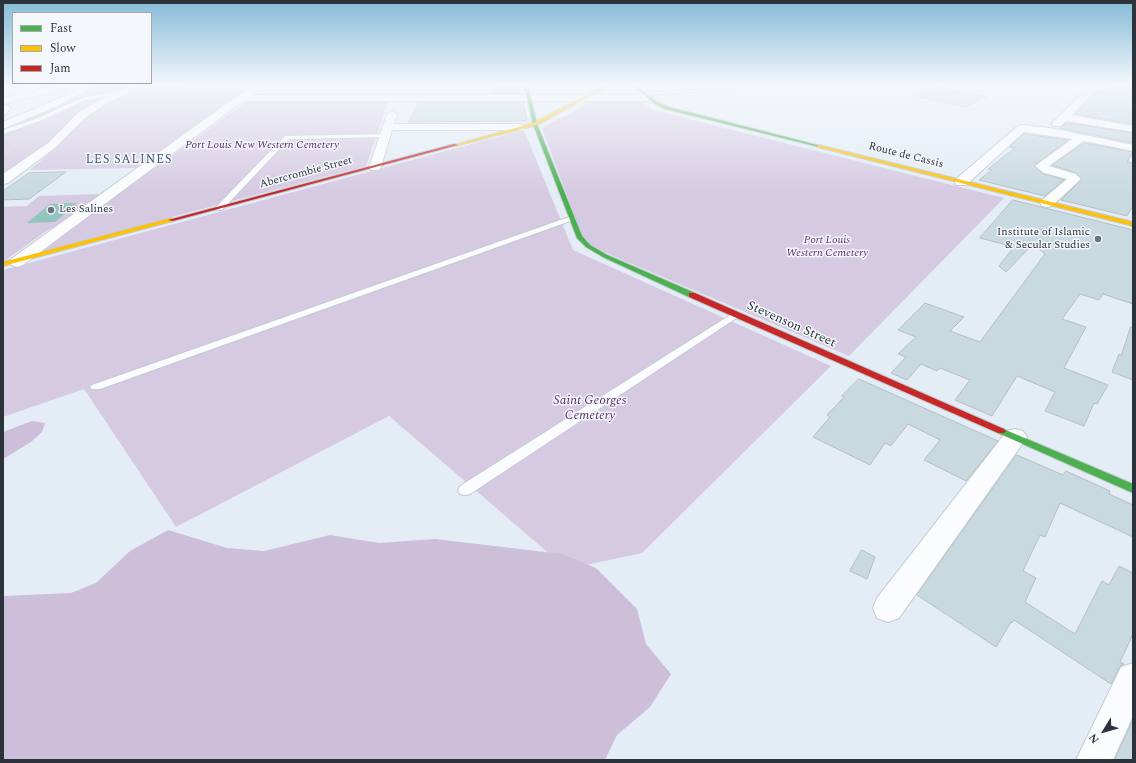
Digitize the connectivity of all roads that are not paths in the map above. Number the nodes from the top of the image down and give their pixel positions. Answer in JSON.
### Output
{"nodes":[{"id":1,"x":16,"y":121,"type":"edge"},
{"id":2,"x":36,"y":121,"type":"edge"},
{"id":3,"x":76,"y":121,"type":"edge"},
{"id":4,"x":209,"y":121,"type":"edge"},
{"id":5,"x":390,"y":121,"type":"edge"},
{"id":6,"x":534,"y":121,"type":"edge"},
{"id":7,"x":542,"y":121,"type":"edge"},
{"id":8,"x":716,"y":121,"type":"edge"},
{"id":9,"x":1060,"y":121,"type":"edge"},
{"id":10,"x":1085,"y":121,"type":"edge"},
{"id":11,"x":535,"y":124,"type":"junction"},
{"id":12,"x":3,"y":126,"type":"edge"},
{"id":13,"x":522,"y":127,"type":"junction"},
{"id":14,"x":1133,"y":129,"type":"edge"},
{"id":15,"x":1050,"y":131,"type":"junction"},
{"id":16,"x":3,"y":132,"type":"edge"},
{"id":17,"x":386,"y":132,"type":"junction"},
{"id":18,"x":1081,"y":138,"type":"junction"},
{"id":19,"x":1133,"y":148,"type":"edge"},
{"id":20,"x":375,"y":167,"type":"junction"},
{"id":21,"x":3,"y":172,"type":"edge"},
{"id":22,"x":16,"y":172,"type":"junction"},
{"id":23,"x":3,"y":180,"type":"edge"},
{"id":24,"x":961,"y":182,"type":"junction"},
{"id":25,"x":1048,"y":203,"type":"junction"},
{"id":26,"x":219,"y":208,"type":"junction"},
{"id":27,"x":572,"y":219,"type":"junction"},
{"id":28,"x":1133,"y":224,"type":"edge"},
{"id":29,"x":17,"y":262,"type":"junction"},
{"id":30,"x":3,"y":264,"type":"edge"},
{"id":31,"x":735,"y":315,"type":"junction"},
{"id":32,"x":96,"y":387,"type":"dead end"},
{"id":33,"x":1015,"y":437,"type":"junction"},
{"id":34,"x":1133,"y":488,"type":"edge"},
{"id":35,"x":465,"y":490,"type":"dead end"},
{"id":36,"x":888,"y":608,"type":"dead end"},
{"id":37,"x":1133,"y":679,"type":"edge"},
{"id":38,"x":1094,"y":760,"type":"edge"}],
"edges":[{"from":1,"to":12,"type":"street"},
{"from":2,"to":16,"type":"lane"},
{"from":3,"to":22,"type":"street"},
{"from":4,"to":29,"type":"street"},
{"from":5,"to":17,"type":"street"},
{"from":6,"to":11,"type":"street","name":"Stevenson Street"},
{"from":7,"to":11,"type":"street","name":"Abercrombie Street"},
{"from":8,"to":24,"type":"street","name":"Route de Cassis"},
{"from":9,"to":15,"type":"street"},
{"from":10,"to":14,"type":"street"},
{"from":11,"to":13,"type":"street","name":"Abercrombie Street"},
{"from":11,"to":27,"type":"street","name":"Stevenson Street"},
{"from":13,"to":17,"type":"street"},
{"from":13,"to":20,"type":"street","name":"Abercrombie Street"},
{"from":15,"to":18,"type":"street"},
{"from":15,"to":24,"type":"street"},
{"from":17,"to":20,"type":"street"},
{"from":17,"to":26,"type":"lane"},
{"from":18,"to":19,"type":"street"},
{"from":18,"to":25,"type":"street"},
{"from":20,"to":26,"type":"street","name":"Abercrombie Street"},
{"from":21,"to":22,"type":"lane"},
{"from":22,"to":23,"type":"street"},
{"from":24,"to":25,"type":"street","name":"Route de Cassis"},
{"from":25,"to":28,"type":"street","name":"Route de Cassis"},
{"from":26,"to":29,"type":"street","name":"Abercrombie Street"},
{"from":27,"to":31,"type":"street","name":"Stevenson Street"},
{"from":27,"to":32,"type":"lane"},
{"from":29,"to":30,"type":"street","name":"Abercrombie Street"},
{"from":31,"to":33,"type":"street","name":"Stevenson Street"},
{"from":31,"to":35,"type":"lane"},
{"from":33,"to":34,"type":"street","name":"Stevenson Street"},
{"from":33,"to":36,"type":"street"},
{"from":37,"to":38,"type":"street"}]}
